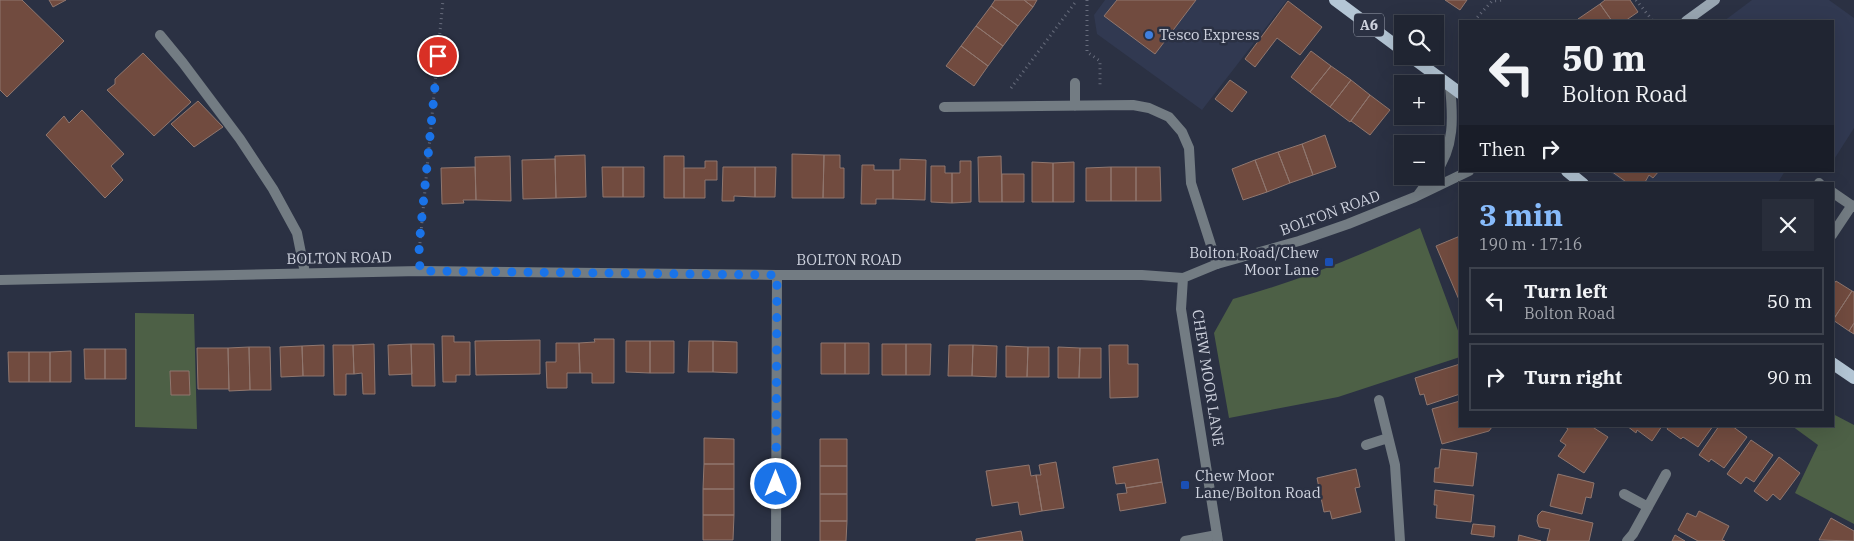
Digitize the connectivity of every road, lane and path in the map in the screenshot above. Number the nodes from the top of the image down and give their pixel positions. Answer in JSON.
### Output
{"nodes":[{"id":1,"x":443,"y":0,"type":"edge"},
{"id":2,"x":1077,"y":0,"type":"edge"},
{"id":3,"x":1087,"y":0,"type":"edge"},
{"id":4,"x":1335,"y":0,"type":"edge"},
{"id":5,"x":1505,"y":0,"type":"edge"},
{"id":6,"x":1636,"y":0,"type":"edge"},
{"id":7,"x":1715,"y":0,"type":"edge"},
{"id":8,"x":1475,"y":20,"type":"edge"},
{"id":9,"x":1651,"y":20,"type":"edge"},
{"id":10,"x":1687,"y":20,"type":"edge"},
{"id":11,"x":160,"y":36,"type":"dead end"},
{"id":12,"x":1394,"y":44,"type":"edge"},
{"id":13,"x":1422,"y":65,"type":"edge"},
{"id":14,"x":1074,"y":83,"type":"dead end"},
{"id":15,"x":1455,"y":90,"type":"edge"},
{"id":16,"x":1100,"y":105,"type":"junction"},
{"id":17,"x":1075,"y":106,"type":"junction"},
{"id":18,"x":944,"y":107,"type":"dead end"},
{"id":19,"x":997,"y":107,"type":"junction"},
{"id":20,"x":1444,"y":157,"type":"edge"},
{"id":21,"x":1467,"y":172,"type":"edge"},
{"id":22,"x":1568,"y":172,"type":"edge"},
{"id":23,"x":1581,"y":182,"type":"edge"},
{"id":24,"x":1425,"y":185,"type":"edge"},
{"id":25,"x":1834,"y":193,"type":"edge"},
{"id":26,"x":1415,"y":198,"type":"junction"},
{"id":27,"x":1853,"y":206,"type":"edge"},
{"id":28,"x":1834,"y":232,"type":"edge"},
{"id":29,"x":1217,"y":264,"type":"junction"},
{"id":30,"x":420,"y":271,"type":"junction"},
{"id":31,"x":306,"y":273,"type":"junction"},
{"id":32,"x":777,"y":275,"type":"junction"},
{"id":33,"x":1182,"y":278,"type":"junction"},
{"id":34,"x":0,"y":280,"type":"edge"},
{"id":35,"x":1834,"y":364,"type":"edge"},
{"id":36,"x":1854,"y":378,"type":"edge"},
{"id":37,"x":1379,"y":400,"type":"dead end"},
{"id":38,"x":1388,"y":438,"type":"junction"},
{"id":39,"x":1366,"y":445,"type":"dead end"},
{"id":40,"x":1666,"y":474,"type":"dead end"},
{"id":41,"x":1624,"y":494,"type":"dead end"},
{"id":42,"x":1648,"y":507,"type":"junction"},
{"id":43,"x":1218,"y":538,"type":"edge"},
{"id":44,"x":776,"y":541,"type":"edge"},
{"id":45,"x":1185,"y":541,"type":"edge"},
{"id":46,"x":1400,"y":541,"type":"edge"},
{"id":47,"x":1627,"y":541,"type":"edge"}],
"edges":[{"from":1,"to":30,"type":"path"},
{"from":2,"to":19,"type":"path"},
{"from":3,"to":16,"type":"path"},
{"from":4,"to":12,"type":"main road","number":"A6"},
{"from":5,"to":8,"type":"path"},
{"from":6,"to":9,"type":"path"},
{"from":7,"to":10,"type":"main road"},
{"from":11,"to":31,"type":"street"},
{"from":13,"to":15,"type":"main road"},
{"from":14,"to":17,"type":"street"},
{"from":15,"to":20,"type":"street"},
{"from":16,"to":17,"type":"street"},
{"from":16,"to":29,"type":"street"},
{"from":17,"to":19,"type":"street"},
{"from":18,"to":19,"type":"street"},
{"from":21,"to":26,"type":"street","name":"BOLTON ROAD"},
{"from":22,"to":23,"type":"main road"},
{"from":24,"to":26,"type":"street"},
{"from":25,"to":27,"type":"street"},
{"from":26,"to":29,"type":"street","name":"BOLTON ROAD"},
{"from":27,"to":28,"type":"street"},
{"from":29,"to":33,"type":"street","name":"BOLTON ROAD"},
{"from":30,"to":31,"type":"street","name":"BOLTON ROAD"},
{"from":30,"to":32,"type":"street","name":"BOLTON ROAD"},
{"from":31,"to":34,"type":"street","name":"BOLTON ROAD"},
{"from":32,"to":33,"type":"street","name":"BOLTON ROAD"},
{"from":32,"to":44,"type":"street"},
{"from":33,"to":43,"type":"street","name":"CHEW MOOR LANE"},
{"from":35,"to":36,"type":"main road"},
{"from":37,"to":38,"type":"street"},
{"from":38,"to":39,"type":"street"},
{"from":38,"to":46,"type":"street"},
{"from":40,"to":42,"type":"street"},
{"from":41,"to":42,"type":"street"},
{"from":42,"to":47,"type":"street"},
{"from":43,"to":45,"type":"street"}]}
